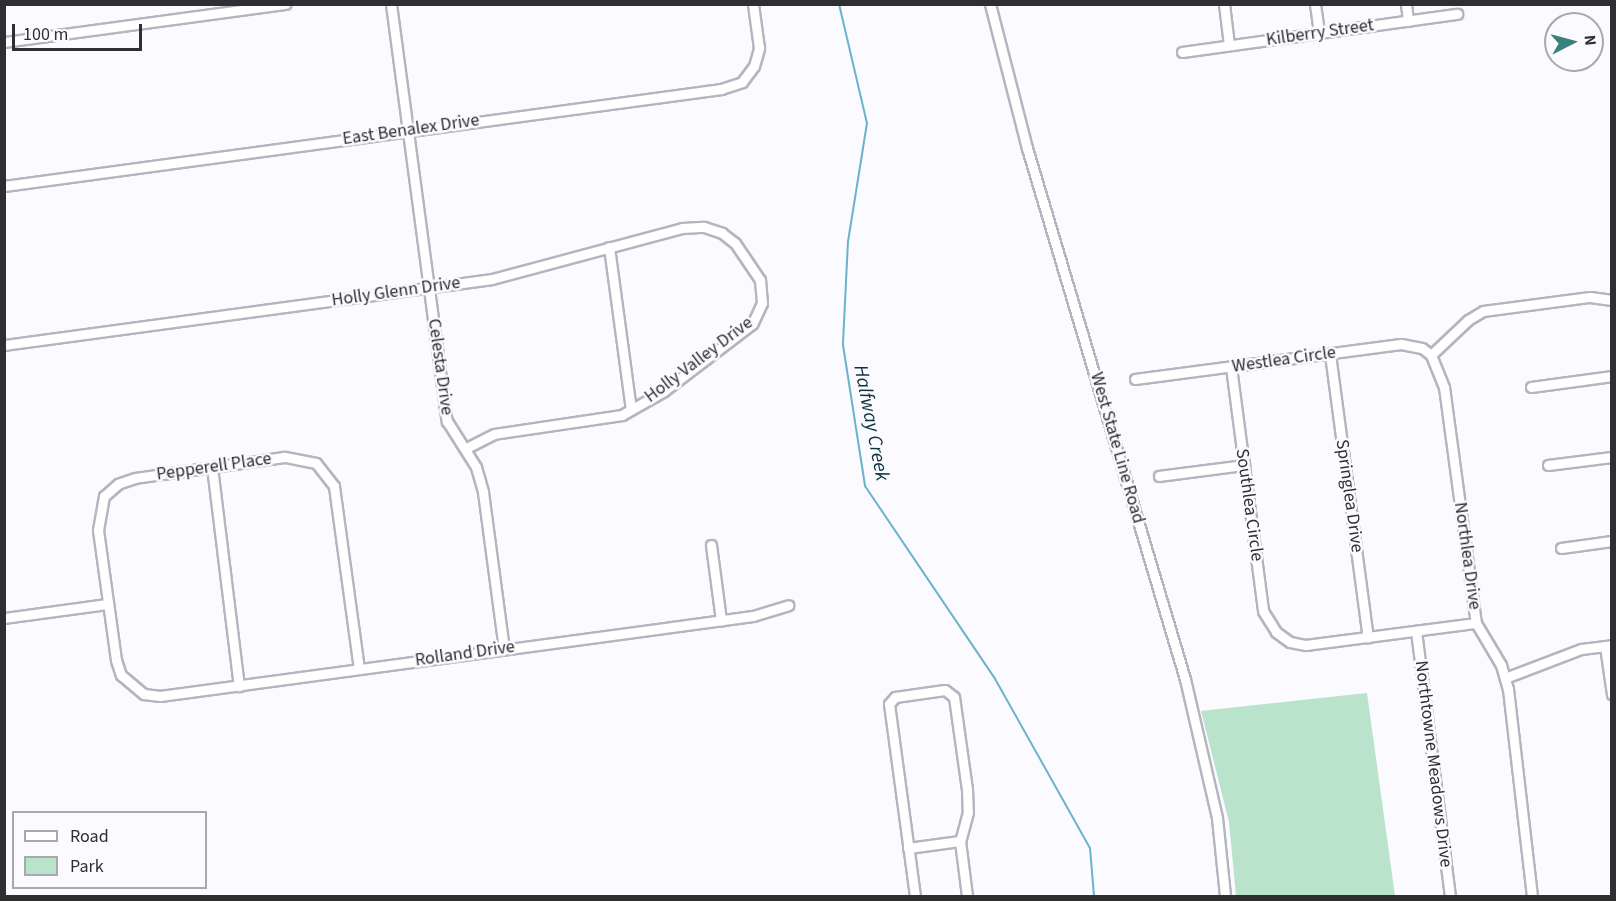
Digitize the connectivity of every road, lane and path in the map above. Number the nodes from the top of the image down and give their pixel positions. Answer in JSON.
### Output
{"nodes":[{"id":1,"x":285,"y":4,"type":"edge"},
{"id":2,"x":391,"y":4,"type":"edge"},
{"id":3,"x":990,"y":4,"type":"edge"},
{"id":4,"x":1224,"y":4,"type":"edge"},
{"id":5,"x":1315,"y":4,"type":"edge"},
{"id":6,"x":1406,"y":4,"type":"edge"},
{"id":7,"x":754,"y":8,"type":"edge"},
{"id":8,"x":1457,"y":14,"type":"dead end"},
{"id":9,"x":1408,"y":21,"type":"junction"},
{"id":10,"x":1319,"y":33,"type":"junction"},
{"id":11,"x":4,"y":42,"type":"edge"},
{"id":12,"x":1229,"y":45,"type":"junction"},
{"id":13,"x":1182,"y":52,"type":"dead end"},
{"id":14,"x":407,"y":131,"type":"junction"},
{"id":15,"x":4,"y":186,"type":"edge"},
{"id":16,"x":609,"y":247,"type":"junction"},
{"id":17,"x":760,"y":280,"type":"joint"},
{"id":18,"x":428,"y":288,"type":"junction"},
{"id":19,"x":1611,"y":300,"type":"edge"},
{"id":20,"x":4,"y":345,"type":"edge"},
{"id":21,"x":1330,"y":354,"type":"junction"},
{"id":22,"x":1431,"y":355,"type":"junction"},
{"id":23,"x":1231,"y":367,"type":"junction"},
{"id":24,"x":1611,"y":376,"type":"edge"},
{"id":25,"x":1135,"y":379,"type":"dead end"},
{"id":26,"x":1532,"y":387,"type":"dead end"},
{"id":27,"x":631,"y":410,"type":"junction"},
{"id":28,"x":466,"y":448,"type":"junction"},
{"id":29,"x":1611,"y":457,"type":"edge"},
{"id":30,"x":1244,"y":465,"type":"junction"},
{"id":31,"x":1548,"y":465,"type":"dead end"},
{"id":32,"x":212,"y":467,"type":"junction"},
{"id":33,"x":1159,"y":476,"type":"dead end"},
{"id":34,"x":1611,"y":541,"type":"edge"},
{"id":35,"x":711,"y":545,"type":"dead end"},
{"id":36,"x":1561,"y":548,"type":"dead end"},
{"id":37,"x":108,"y":604,"type":"junction"},
{"id":38,"x":788,"y":605,"type":"dead end"},
{"id":39,"x":4,"y":618,"type":"edge"},
{"id":40,"x":721,"y":620,"type":"junction"},
{"id":41,"x":1476,"y":623,"type":"junction"},
{"id":42,"x":1416,"y":631,"type":"junction"},
{"id":43,"x":1368,"y":637,"type":"junction"},
{"id":44,"x":1608,"y":645,"type":"edge"},
{"id":45,"x":504,"y":649,"type":"junction"},
{"id":46,"x":359,"y":669,"type":"junction"},
{"id":47,"x":1505,"y":678,"type":"junction"},
{"id":48,"x":239,"y":686,"type":"junction"},
{"id":49,"x":1611,"y":694,"type":"edge"},
{"id":50,"x":960,"y":840,"type":"junction"},
{"id":51,"x":908,"y":848,"type":"junction"},
{"id":52,"x":915,"y":897,"type":"edge"},
{"id":53,"x":967,"y":897,"type":"edge"},
{"id":54,"x":1225,"y":897,"type":"edge"},
{"id":55,"x":1450,"y":897,"type":"edge"},
{"id":56,"x":1532,"y":897,"type":"edge"}],
"edges":[{"from":1,"to":11,"type":"street"},
{"from":2,"to":14,"type":"street","name":"Celesta Drive"},
{"from":3,"to":54,"type":"street","name":"West State Line Road"},
{"from":4,"to":12,"type":"street"},
{"from":5,"to":10,"type":"street"},
{"from":6,"to":9,"type":"street"},
{"from":7,"to":14,"type":"street","name":"East Benalex Drive"},
{"from":8,"to":9,"type":"street","name":"Kilberry Street"},
{"from":9,"to":10,"type":"street","name":"Kilberry Street"},
{"from":10,"to":12,"type":"street","name":"Kilberry Street"},
{"from":12,"to":13,"type":"street","name":"Kilberry Street"},
{"from":14,"to":15,"type":"street","name":"East Benalex Drive"},
{"from":14,"to":18,"type":"street","name":"Celesta Drive"},
{"from":16,"to":17,"type":"street","name":"Holly Glenn Drive"},
{"from":16,"to":18,"type":"street","name":"Holly Glenn Drive"},
{"from":16,"to":27,"type":"street"},
{"from":17,"to":27,"type":"street","name":"Holly Valley Drive"},
{"from":18,"to":20,"type":"street","name":"Holly Glenn Drive"},
{"from":18,"to":28,"type":"street","name":"Celesta Drive"},
{"from":19,"to":22,"type":"street"},
{"from":21,"to":22,"type":"street","name":"Westlea Circle"},
{"from":21,"to":23,"type":"street","name":"Westlea Circle"},
{"from":21,"to":43,"type":"street","name":"Springlea Drive"},
{"from":22,"to":41,"type":"street","name":"Northlea Drive"},
{"from":23,"to":25,"type":"street","name":"Westlea Circle"},
{"from":23,"to":30,"type":"street","name":"Southlea Circle"},
{"from":24,"to":26,"type":"street"},
{"from":27,"to":28,"type":"street","name":"Holly Valley Drive"},
{"from":28,"to":45,"type":"street","name":"Celesta Drive"},
{"from":29,"to":31,"type":"street"},
{"from":30,"to":33,"type":"street"},
{"from":30,"to":43,"type":"street","name":"Southlea Circle"},
{"from":32,"to":37,"type":"street","name":"Pepperell Place"},
{"from":32,"to":46,"type":"street","name":"Pepperell Place"},
{"from":32,"to":48,"type":"street"},
{"from":34,"to":36,"type":"street"},
{"from":35,"to":40,"type":"street"},
{"from":37,"to":39,"type":"street"},
{"from":37,"to":48,"type":"street","name":"Rolland Drive"},
{"from":38,"to":40,"type":"street","name":"Rolland Drive"},
{"from":40,"to":45,"type":"street","name":"Rolland Drive"},
{"from":41,"to":42,"type":"street"},
{"from":41,"to":47,"type":"street","name":"Northlea Drive"},
{"from":42,"to":43,"type":"street"},
{"from":42,"to":55,"type":"street","name":"Northtowne Meadows Drive"},
{"from":44,"to":47,"type":"street"},
{"from":44,"to":49,"type":"street"},
{"from":45,"to":46,"type":"street","name":"Rolland Drive"},
{"from":46,"to":48,"type":"street","name":"Rolland Drive"},
{"from":47,"to":56,"type":"street","name":"Northlea Drive"},
{"from":50,"to":51,"type":"street"},
{"from":50,"to":51,"type":"street"},
{"from":50,"to":53,"type":"street"},
{"from":51,"to":52,"type":"street"}]}
